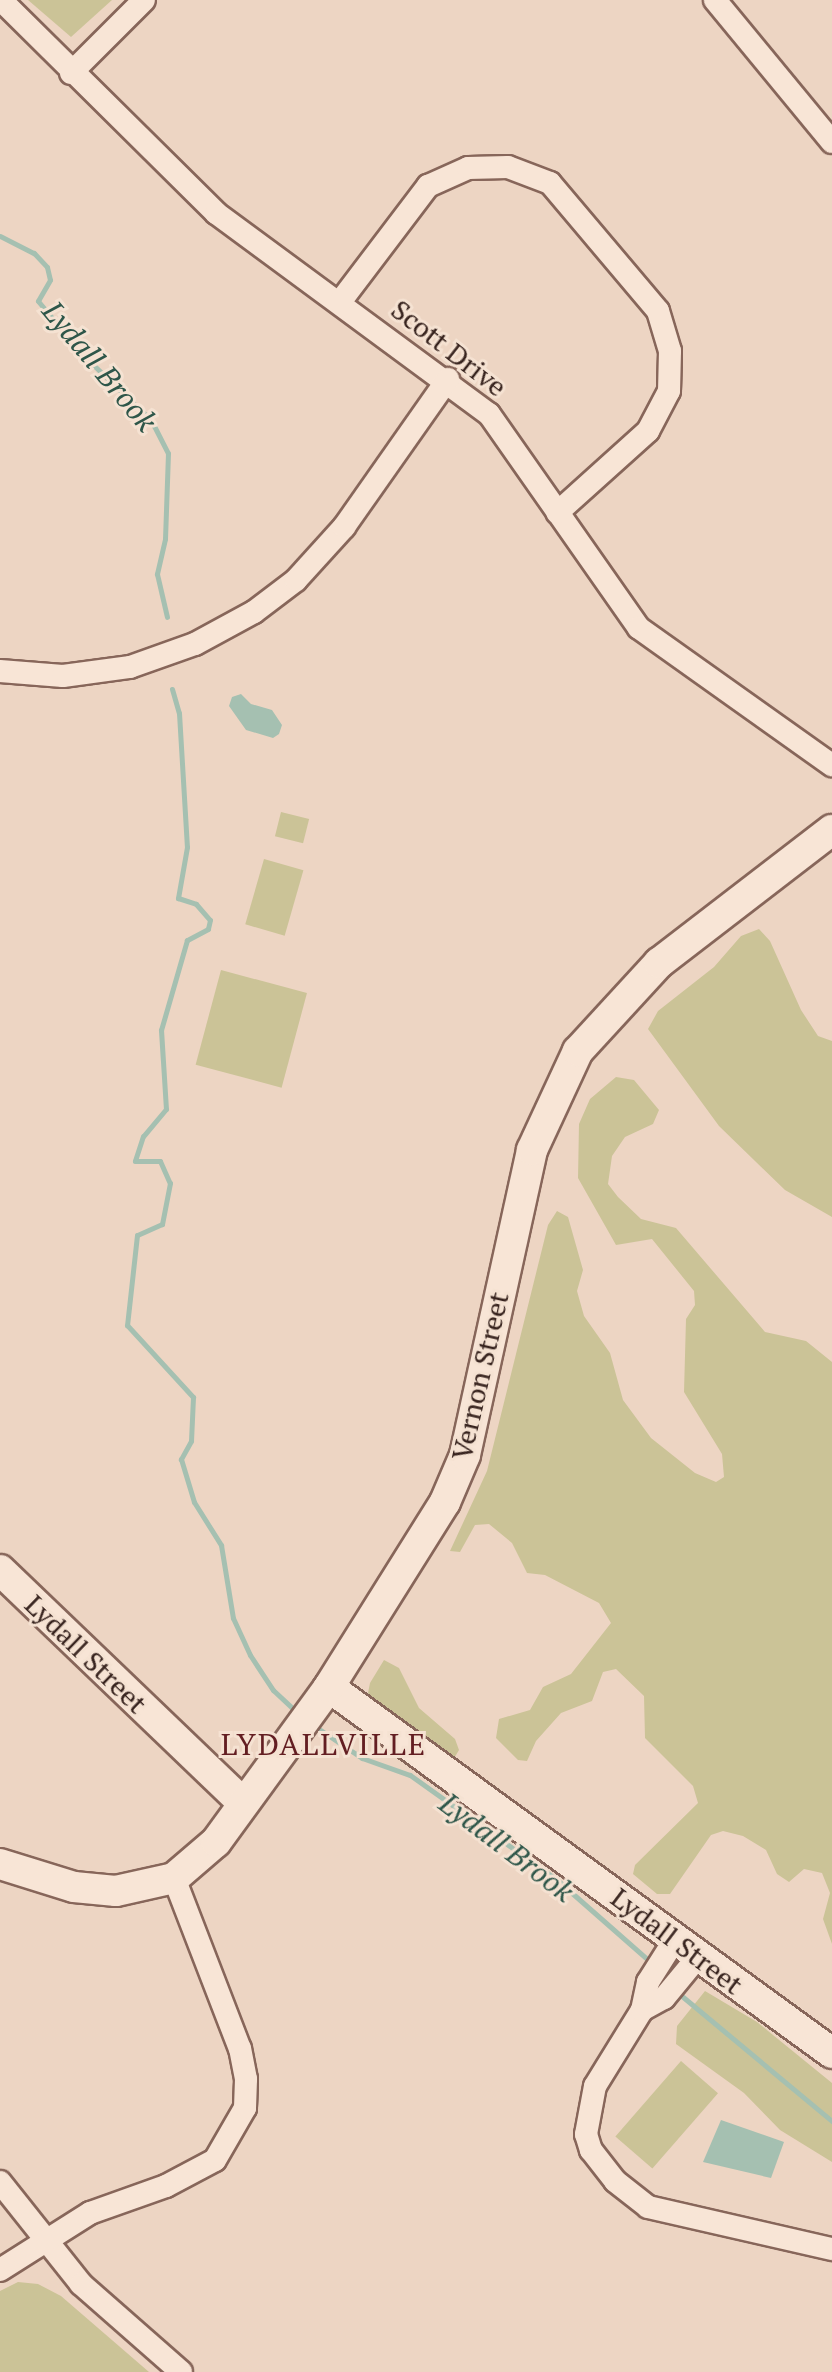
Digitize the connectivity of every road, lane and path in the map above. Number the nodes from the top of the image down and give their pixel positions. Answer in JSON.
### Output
{"nodes":[{"id":1,"x":1,"y":0,"type":"edge"},
{"id":2,"x":144,"y":0,"type":"edge"},
{"id":3,"x":715,"y":0,"type":"edge"},
{"id":4,"x":71,"y":73,"type":"junction"},
{"id":5,"x":832,"y":142,"type":"edge"},
{"id":6,"x":340,"y":302,"type":"junction"},
{"id":7,"x":448,"y":379,"type":"junction"},
{"id":8,"x":557,"y":513,"type":"junction"},
{"id":9,"x":0,"y":671,"type":"edge"},
{"id":10,"x":832,"y":765,"type":"edge"},
{"id":11,"x":832,"y":830,"type":"edge"},
{"id":12,"x":0,"y":1570,"type":"edge"},
{"id":13,"x":313,"y":1708,"type":"junction"},
{"id":14,"x":243,"y":1803,"type":"junction"},
{"id":15,"x":0,"y":1864,"type":"edge"},
{"id":16,"x":174,"y":1878,"type":"junction"},
{"id":17,"x":670,"y":1971,"type":"junction"},
{"id":18,"x":832,"y":2053,"type":"edge"},
{"id":19,"x":0,"y":2182,"type":"edge"},
{"id":20,"x":47,"y":2236,"type":"junction"},
{"id":21,"x":832,"y":2249,"type":"edge"},
{"id":22,"x":0,"y":2270,"type":"edge"},
{"id":23,"x":181,"y":2372,"type":"edge"}],
"edges":[{"from":1,"to":4,"type":"street","name":"Scott Drive"},
{"from":2,"to":4,"type":"street"},
{"from":3,"to":5,"type":"street"},
{"from":4,"to":6,"type":"street","name":"Scott Drive"},
{"from":6,"to":7,"type":"street","name":"Scott Drive"},
{"from":6,"to":8,"type":"street"},
{"from":7,"to":8,"type":"street","name":"Scott Drive"},
{"from":7,"to":9,"type":"street"},
{"from":8,"to":10,"type":"street","name":"Scott Drive"},
{"from":11,"to":13,"type":"street","name":"Vernon Street"},
{"from":12,"to":14,"type":"street","name":"Lydall Street"},
{"from":13,"to":14,"type":"street","name":"Vernon Street"},
{"from":13,"to":17,"type":"street","name":"Lydall Street"},
{"from":14,"to":16,"type":"street","name":"Vernon Street"},
{"from":15,"to":16,"type":"street","name":"Vernon Street"},
{"from":16,"to":20,"type":"street"},
{"from":17,"to":18,"type":"street","name":"Lydall Street"},
{"from":17,"to":21,"type":"street"},
{"from":19,"to":20,"type":"street"},
{"from":20,"to":22,"type":"street"},
{"from":20,"to":23,"type":"street"}]}
